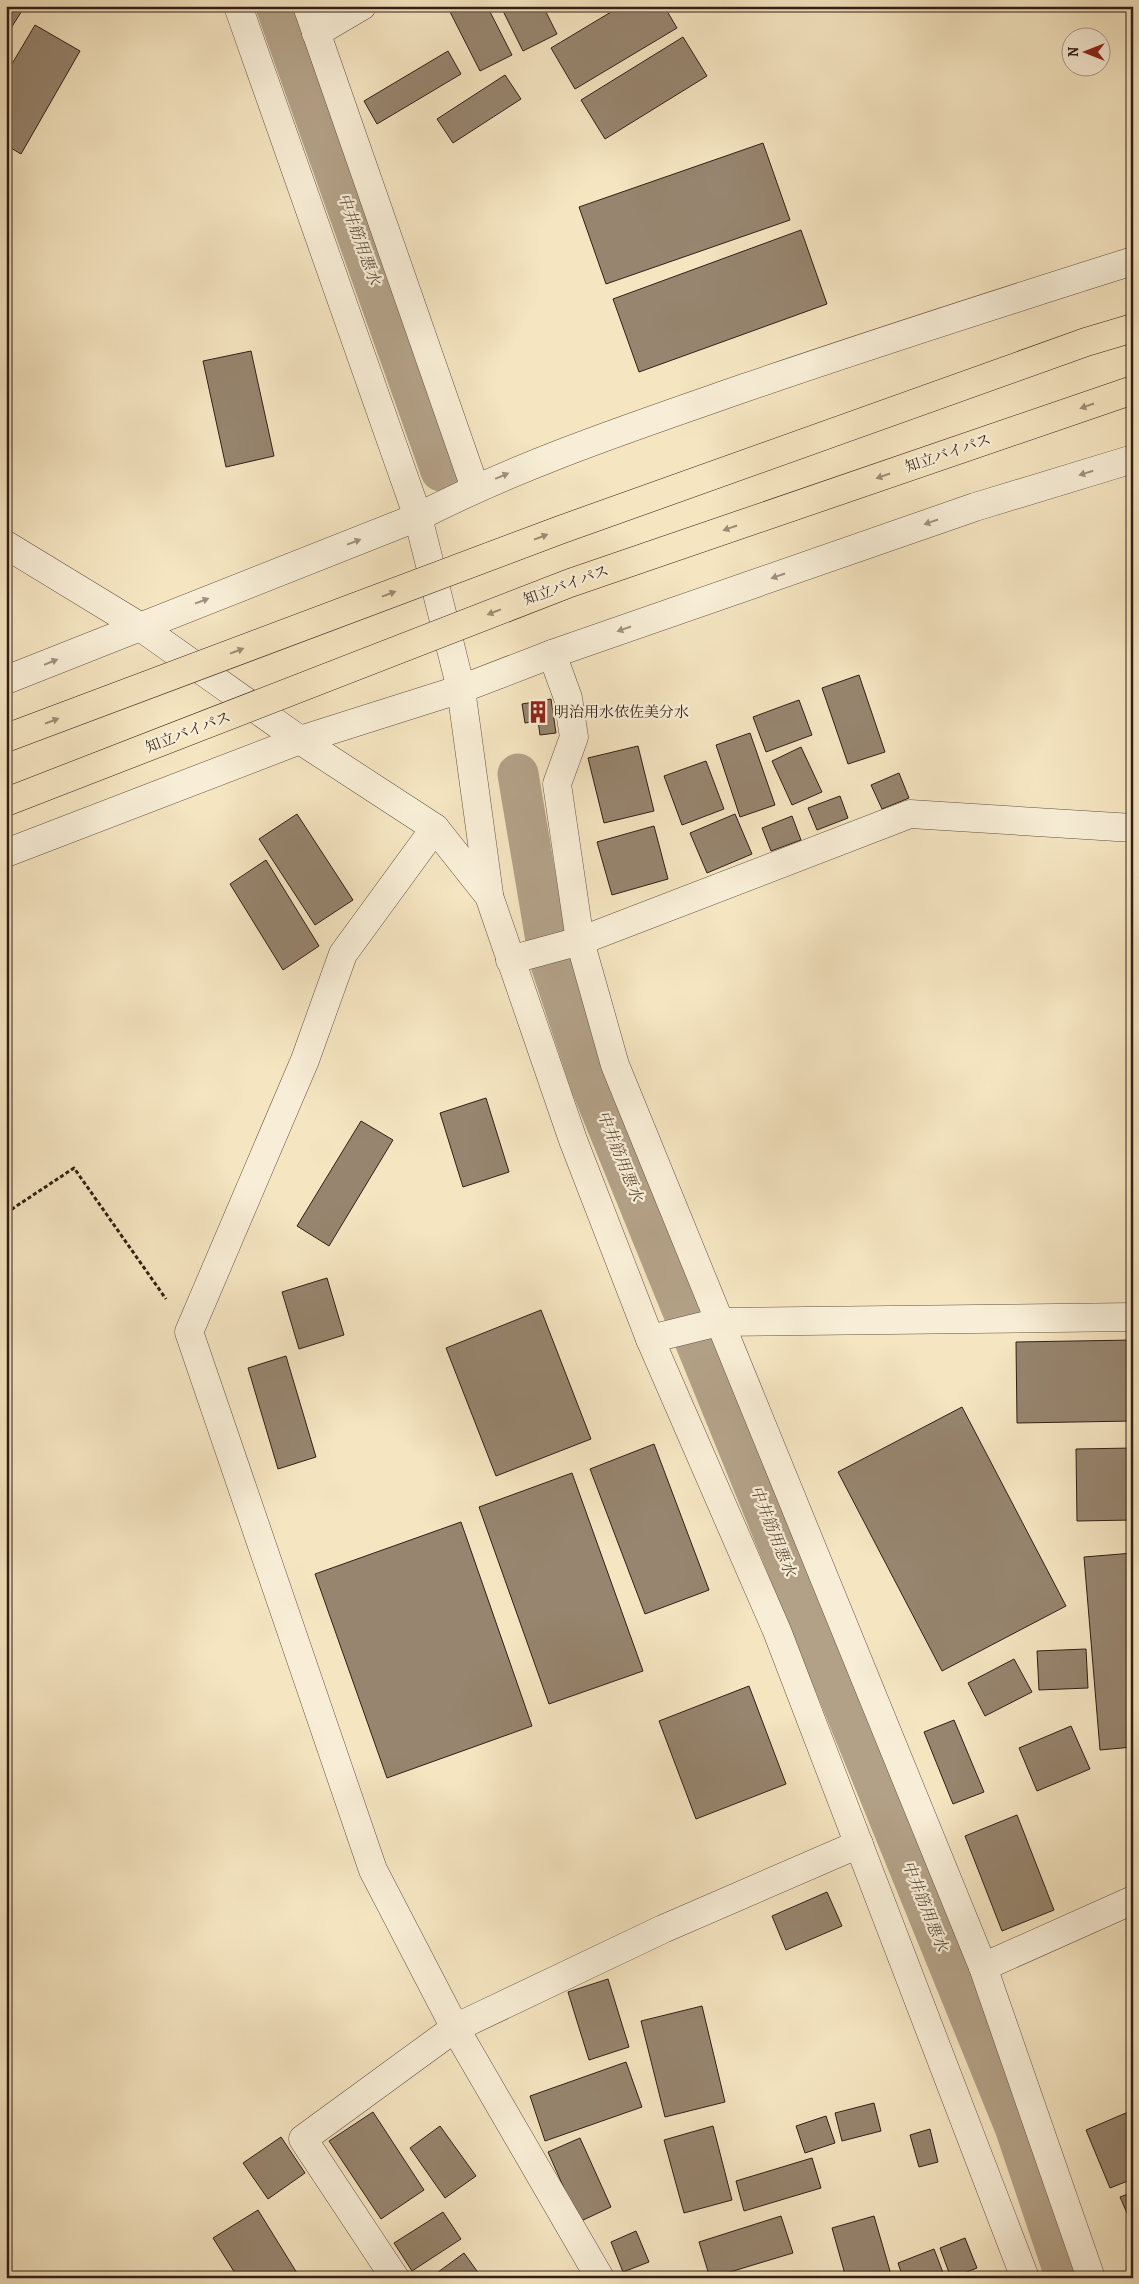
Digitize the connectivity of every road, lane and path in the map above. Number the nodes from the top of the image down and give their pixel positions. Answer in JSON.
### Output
{"nodes":[{"id":1,"x":238,"y":6,"type":"edge"},
{"id":2,"x":307,"y":6,"type":"edge"},
{"id":3,"x":362,"y":6,"type":"edge"},
{"id":4,"x":316,"y":33,"type":"junction"},
{"id":5,"x":1133,"y":261,"type":"edge"},
{"id":6,"x":1133,"y":328,"type":"edge"},
{"id":7,"x":1133,"y":390,"type":"edge"},
{"id":8,"x":1133,"y":459,"type":"edge"},
{"id":9,"x":475,"y":488,"type":"junction"},
{"id":10,"x":418,"y":517,"type":"junction"},
{"id":11,"x":6,"y":545,"type":"edge"},
{"id":12,"x":139,"y":626,"type":"junction"},
{"id":13,"x":552,"y":654,"type":"junction"},
{"id":14,"x":6,"y":680,"type":"edge"},
{"id":15,"x":461,"y":689,"type":"junction"},
{"id":16,"x":6,"y":738,"type":"edge"},
{"id":17,"x":300,"y":740,"type":"junction"},
{"id":18,"x":6,"y":802,"type":"edge"},
{"id":19,"x":435,"y":828,"type":"junction"},
{"id":20,"x":1133,"y":828,"type":"edge"},
{"id":21,"x":6,"y":853,"type":"edge"},
{"id":22,"x":489,"y":896,"type":"junction"},
{"id":23,"x":573,"y":943,"type":"junction"},
{"id":24,"x":520,"y":957,"type":"junction"},
{"id":25,"x":6,"y":1213,"type":"edge"},
{"id":26,"x":1133,"y":1317,"type":"edge"},
{"id":27,"x":719,"y":1322,"type":"junction"},
{"id":28,"x":188,"y":1332,"type":"junction"},
{"id":29,"x":650,"y":1339,"type":"junction"},
{"id":30,"x":859,"y":1844,"type":"junction"},
{"id":31,"x":1133,"y":1900,"type":"edge"},
{"id":32,"x":983,"y":1967,"type":"junction"},
{"id":33,"x":455,"y":2028,"type":"junction"},
{"id":34,"x":395,"y":2278,"type":"edge"},
{"id":35,"x":600,"y":2278,"type":"edge"},
{"id":36,"x":1025,"y":2278,"type":"edge"},
{"id":37,"x":1092,"y":2278,"type":"edge"}],
"edges":[{"from":1,"to":10,"type":"street"},
{"from":2,"to":4,"type":"street"},
{"from":3,"to":4,"type":"street"},
{"from":4,"to":9,"type":"street"},
{"from":9,"to":5,"type":"street","one_way":true},
{"from":16,"to":6,"type":"highway","one_way":true,"bridge":true},
{"from":7,"to":18,"type":"highway","name":"知立バイパス","one_way":true,"bridge":true},
{"from":8,"to":13,"type":"street","one_way":true},
{"from":9,"to":10,"type":"street"},
{"from":12,"to":10,"type":"street","one_way":true},
{"from":10,"to":15,"type":"street"},
{"from":11,"to":12,"type":"street"},
{"from":14,"to":12,"type":"street","one_way":true},
{"from":12,"to":17,"type":"street"},
{"from":13,"to":15,"type":"street"},
{"from":13,"to":23,"type":"street"},
{"from":15,"to":17,"type":"street"},
{"from":15,"to":22,"type":"street"},
{"from":17,"to":19,"type":"street"},
{"from":17,"to":21,"type":"street"},
{"from":19,"to":22,"type":"street"},
{"from":19,"to":28,"type":"street"},
{"from":20,"to":23,"type":"street"},
{"from":22,"to":24,"type":"street"},
{"from":23,"to":24,"type":"street"},
{"from":23,"to":27,"type":"street"},
{"from":24,"to":29,"type":"street"},
{"from":25,"to":28,"type":"path"},
{"from":26,"to":27,"type":"street"},
{"from":27,"to":29,"type":"street"},
{"from":27,"to":32,"type":"street"},
{"from":28,"to":33,"type":"street"},
{"from":29,"to":30,"type":"street"},
{"from":30,"to":33,"type":"street"},
{"from":30,"to":36,"type":"street"},
{"from":31,"to":32,"type":"street"},
{"from":32,"to":37,"type":"street"},
{"from":33,"to":34,"type":"street"},
{"from":33,"to":35,"type":"street"}]}
